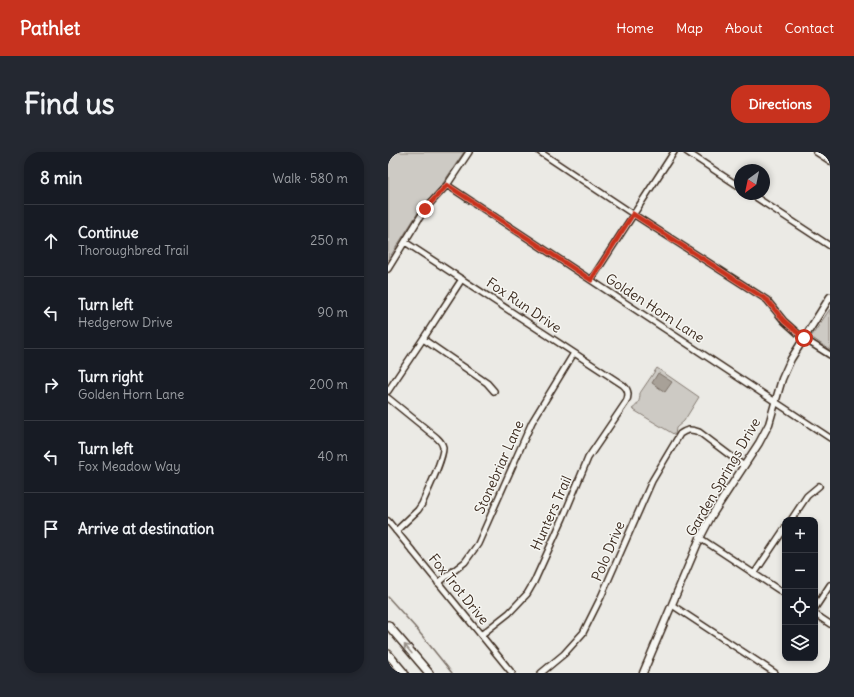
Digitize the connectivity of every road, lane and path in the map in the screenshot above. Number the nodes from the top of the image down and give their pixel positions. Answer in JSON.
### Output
{"nodes":[{"id":1,"x":468,"y":152,"type":"edge"},
{"id":2,"x":540,"y":152,"type":"edge"},
{"id":3,"x":674,"y":152,"type":"edge"},
{"id":4,"x":687,"y":152,"type":"edge"},
{"id":5,"x":816,"y":152,"type":"edge"},
{"id":6,"x":830,"y":161,"type":"edge"},
{"id":7,"x":734,"y":183,"type":"edge"},
{"id":8,"x":447,"y":185,"type":"junction"},
{"id":9,"x":760,"y":200,"type":"edge"},
{"id":10,"x":633,"y":214,"type":"junction"},
{"id":11,"x":406,"y":242,"type":"junction"},
{"id":12,"x":830,"y":246,"type":"edge"},
{"id":13,"x":388,"y":269,"type":"edge"},
{"id":14,"x":462,"y":279,"type":"junction"},
{"id":15,"x":591,"y":280,"type":"junction"},
{"id":16,"x":830,"y":297,"type":"edge"},
{"id":17,"x":804,"y":338,"type":"junction"},
{"id":18,"x":424,"y":339,"type":"junction"},
{"id":19,"x":574,"y":353,"type":"junction"},
{"id":20,"x":830,"y":355,"type":"edge"},
{"id":21,"x":627,"y":390,"type":"joint"},
{"id":22,"x":388,"y":391,"type":"edge"},
{"id":23,"x":494,"y":392,"type":"dead end"},
{"id":24,"x":388,"y":398,"type":"edge"},
{"id":25,"x":776,"y":402,"type":"junction"},
{"id":26,"x":830,"y":438,"type":"edge"},
{"id":27,"x":744,"y":466,"type":"junction"},
{"id":28,"x":819,"y":486,"type":"dead end"},
{"id":29,"x":793,"y":517,"type":"edge"},
{"id":30,"x":388,"y":521,"type":"edge"},
{"id":31,"x":396,"y":531,"type":"junction"},
{"id":32,"x":782,"y":532,"type":"edge"},
{"id":33,"x":700,"y":538,"type":"junction"},
{"id":34,"x":754,"y":574,"type":"junction"},
{"id":35,"x":438,"y":583,"type":"junction"},
{"id":36,"x":830,"y":585,"type":"edge"},
{"id":37,"x":782,"y":592,"type":"edge"},
{"id":38,"x":818,"y":603,"type":"edge"},
{"id":39,"x":672,"y":605,"type":"junction"},
{"id":40,"x":818,"y":616,"type":"edge"},
{"id":41,"x":388,"y":624,"type":"edge"},
{"id":42,"x":830,"y":624,"type":"edge"},
{"id":43,"x":481,"y":635,"type":"junction"},
{"id":44,"x":388,"y":654,"type":"edge"},
{"id":45,"x":404,"y":673,"type":"edge"},
{"id":46,"x":429,"y":673,"type":"edge"},
{"id":47,"x":512,"y":673,"type":"edge"},
{"id":48,"x":541,"y":673,"type":"edge"},
{"id":49,"x":643,"y":673,"type":"edge"},
{"id":50,"x":775,"y":673,"type":"edge"}],
"edges":[{"from":1,"to":8,"type":"street"},
{"from":2,"to":10,"type":"street"},
{"from":3,"to":10,"type":"street"},
{"from":4,"to":7,"type":"street"},
{"from":5,"to":6,"type":"street"},
{"from":8,"to":11,"type":"street"},
{"from":8,"to":15,"type":"street","name":"Golden Horn Lane"},
{"from":9,"to":12,"type":"street"},
{"from":10,"to":15,"type":"street"},
{"from":10,"to":17,"type":"street"},
{"from":11,"to":13,"type":"street"},
{"from":11,"to":14,"type":"street","name":"Fox Run Drive"},
{"from":14,"to":18,"type":"street"},
{"from":14,"to":19,"type":"street","name":"Fox Run Drive"},
{"from":15,"to":25,"type":"street","name":"Golden Horn Lane"},
{"from":16,"to":17,"type":"street","name":"Garden Springs Drive"},
{"from":17,"to":20,"type":"street"},
{"from":17,"to":25,"type":"street","name":"Garden Springs Drive"},
{"from":18,"to":22,"type":"street"},
{"from":18,"to":23,"type":"street"},
{"from":19,"to":21,"type":"street","name":"Fox Run Drive"},
{"from":19,"to":35,"type":"street","name":"Stonebriar Lane"},
{"from":21,"to":43,"type":"street","name":"Hunters Trail"},
{"from":24,"to":31,"type":"street"},
{"from":25,"to":26,"type":"street","name":"Golden Horn Lane"},
{"from":25,"to":27,"type":"street","name":"Garden Springs Drive"},
{"from":27,"to":33,"type":"street","name":"Garden Springs Drive"},
{"from":27,"to":48,"type":"street","name":"Polo Drive"},
{"from":28,"to":29,"type":"street"},
{"from":30,"to":31,"type":"street","name":"Fox Trot Drive"},
{"from":31,"to":35,"type":"street","name":"Fox Trot Drive"},
{"from":32,"to":34,"type":"street"},
{"from":33,"to":34,"type":"street"},
{"from":33,"to":39,"type":"street","name":"Garden Springs Drive"},
{"from":34,"to":37,"type":"street"},
{"from":35,"to":43,"type":"street","name":"Fox Trot Drive"},
{"from":36,"to":38,"type":"street"},
{"from":39,"to":49,"type":"street","name":"Garden Springs Drive"},
{"from":39,"to":50,"type":"street"},
{"from":40,"to":42,"type":"street"},
{"from":46,"to":41,"type":"main road","one_way":true},
{"from":43,"to":47,"type":"street","name":"Fox Trot Drive"},
{"from":44,"to":45,"type":"main road"}]}
